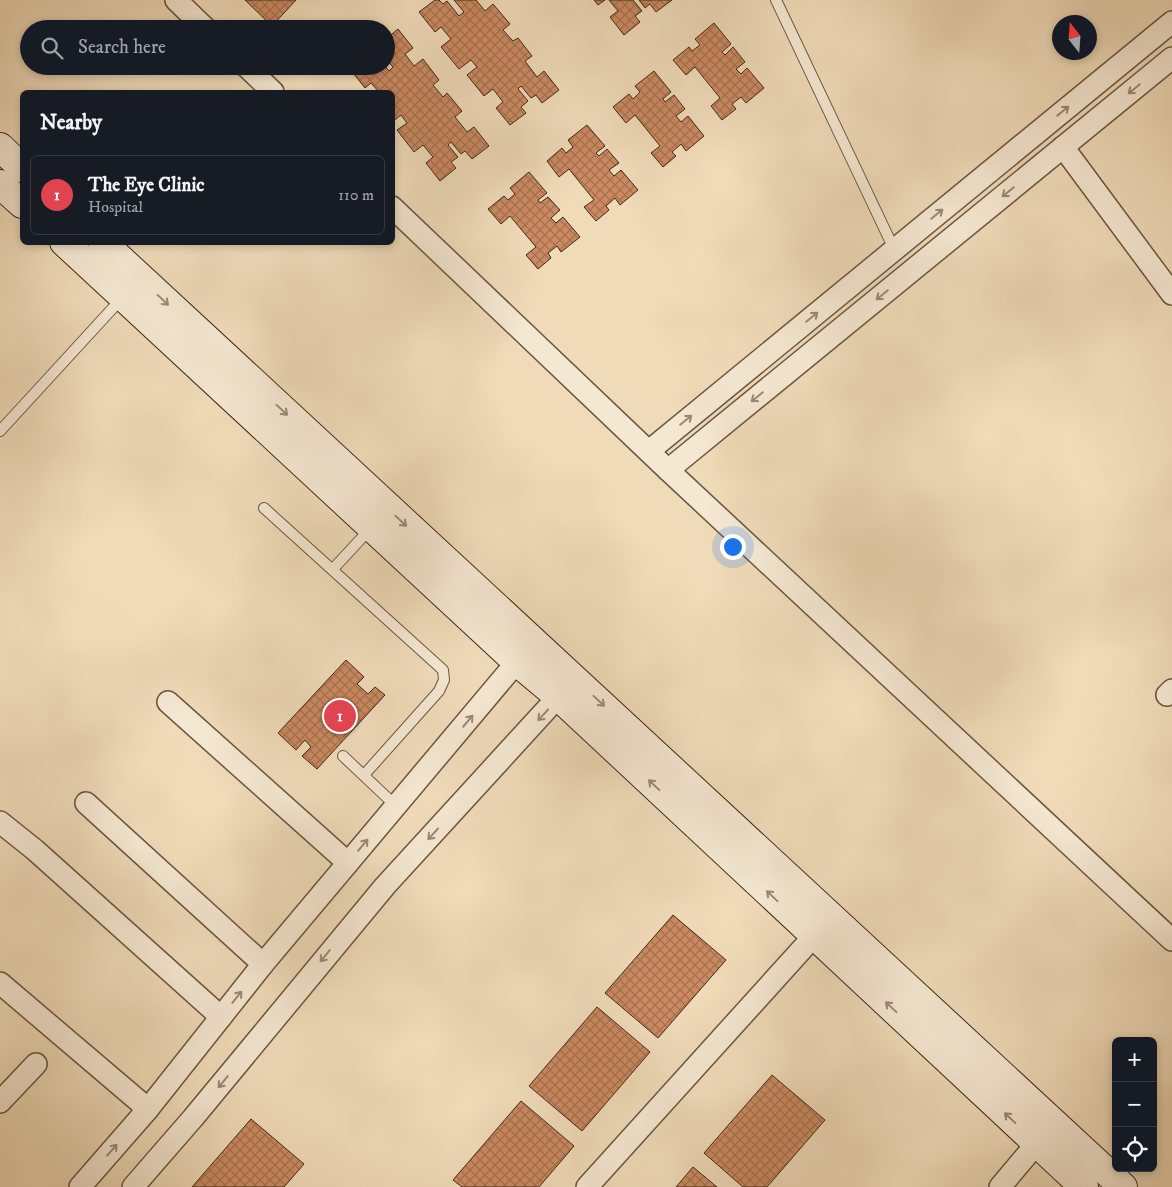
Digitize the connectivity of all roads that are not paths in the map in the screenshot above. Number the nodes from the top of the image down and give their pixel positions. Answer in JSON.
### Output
{"nodes":[{"id":1,"x":176,"y":0,"type":"edge"},
{"id":2,"x":776,"y":0,"type":"edge"},
{"id":3,"x":197,"y":20,"type":"edge"},
{"id":4,"x":1172,"y":22,"type":"edge"},
{"id":5,"x":1172,"y":58,"type":"edge"},
{"id":6,"x":255,"y":75,"type":"edge"},
{"id":7,"x":271,"y":90,"type":"edge"},
{"id":8,"x":0,"y":147,"type":"edge"},
{"id":9,"x":1064,"y":147,"type":"junction"},
{"id":10,"x":20,"y":166,"type":"edge"},
{"id":11,"x":0,"y":184,"type":"edge"},
{"id":12,"x":20,"y":202,"type":"edge"},
{"id":13,"x":395,"y":210,"type":"edge"},
{"id":14,"x":68,"y":245,"type":"edge"},
{"id":15,"x":104,"y":245,"type":"edge"},
{"id":16,"x":894,"y":250,"type":"junction"},
{"id":17,"x":132,"y":288,"type":"junction"},
{"id":18,"x":1172,"y":294,"type":"edge"},
{"id":19,"x":0,"y":431,"type":"edge"},
{"id":20,"x":648,"y":451,"type":"junction"},
{"id":21,"x":668,"y":470,"type":"junction"},
{"id":22,"x":264,"y":508,"type":"dead end"},
{"id":23,"x":372,"y":527,"type":"junction"},
{"id":24,"x":333,"y":569,"type":"junction"},
{"id":25,"x":525,"y":653,"type":"junction"},
{"id":26,"x":567,"y":688,"type":"junction"},
{"id":27,"x":168,"y":702,"type":"dead end"},
{"id":28,"x":343,"y":756,"type":"dead end"},
{"id":29,"x":364,"y":775,"type":"junction"},
{"id":30,"x":86,"y":803,"type":"dead end"},
{"id":31,"x":396,"y":806,"type":"junction"},
{"id":32,"x":0,"y":822,"type":"edge"},
{"id":33,"x":348,"y":863,"type":"junction"},
{"id":34,"x":814,"y":936,"type":"junction"},
{"id":35,"x":1172,"y":940,"type":"edge"},
{"id":36,"x":263,"y":964,"type":"junction"},
{"id":37,"x":0,"y":983,"type":"edge"},
{"id":38,"x":221,"y":1017,"type":"junction"},
{"id":39,"x":36,"y":1064,"type":"dead end"},
{"id":40,"x":0,"y":1102,"type":"edge"},
{"id":41,"x":148,"y":1109,"type":"junction"},
{"id":42,"x":1037,"y":1143,"type":"junction"},
{"id":43,"x":80,"y":1187,"type":"edge"},
{"id":44,"x":133,"y":1187,"type":"edge"},
{"id":45,"x":587,"y":1187,"type":"edge"},
{"id":46,"x":1000,"y":1187,"type":"edge"},
{"id":47,"x":1084,"y":1187,"type":"edge"},
{"id":48,"x":1123,"y":1187,"type":"edge"}],
"edges":[{"from":1,"to":3,"type":"street"},
{"from":2,"to":16,"type":"lane"},
{"from":16,"to":4,"type":"street","one_way":true},
{"from":5,"to":9,"type":"street","one_way":true},
{"from":6,"to":7,"type":"street"},
{"from":8,"to":10,"type":"main road"},
{"from":9,"to":18,"type":"street"},
{"from":9,"to":21,"type":"street","one_way":true},
{"from":11,"to":12,"type":"main road"},
{"from":13,"to":20,"type":"street"},
{"from":14,"to":17,"type":"main road"},
{"from":15,"to":17,"type":"main road"},
{"from":20,"to":16,"type":"street","one_way":true},
{"from":17,"to":19,"type":"lane"},
{"from":17,"to":23,"type":"main road"},
{"from":17,"to":25,"type":"main road","one_way":true},
{"from":20,"to":21,"type":"street"},
{"from":21,"to":35,"type":"street"},
{"from":22,"to":24,"type":"lane"},
{"from":23,"to":24,"type":"lane"},
{"from":23,"to":25,"type":"main road"},
{"from":24,"to":29,"type":"lane"},
{"from":25,"to":26,"type":"main road"},
{"from":31,"to":25,"type":"street","one_way":true},
{"from":34,"to":26,"type":"main road","one_way":true},
{"from":26,"to":44,"type":"street","one_way":true},
{"from":26,"to":48,"type":"main road","one_way":true},
{"from":27,"to":33,"type":"street"},
{"from":28,"to":29,"type":"lane"},
{"from":29,"to":31,"type":"lane"},
{"from":30,"to":36,"type":"street"},
{"from":33,"to":31,"type":"street","one_way":true},
{"from":32,"to":38,"type":"street"},
{"from":33,"to":36,"type":"street"},
{"from":42,"to":34,"type":"main road","one_way":true},
{"from":34,"to":45,"type":"street"},
{"from":38,"to":36,"type":"street","one_way":true},
{"from":37,"to":41,"type":"street"},
{"from":38,"to":41,"type":"street"},
{"from":39,"to":40,"type":"street"},
{"from":43,"to":41,"type":"street","one_way":true},
{"from":42,"to":46,"type":"street"},
{"from":42,"to":47,"type":"main road"}]}
